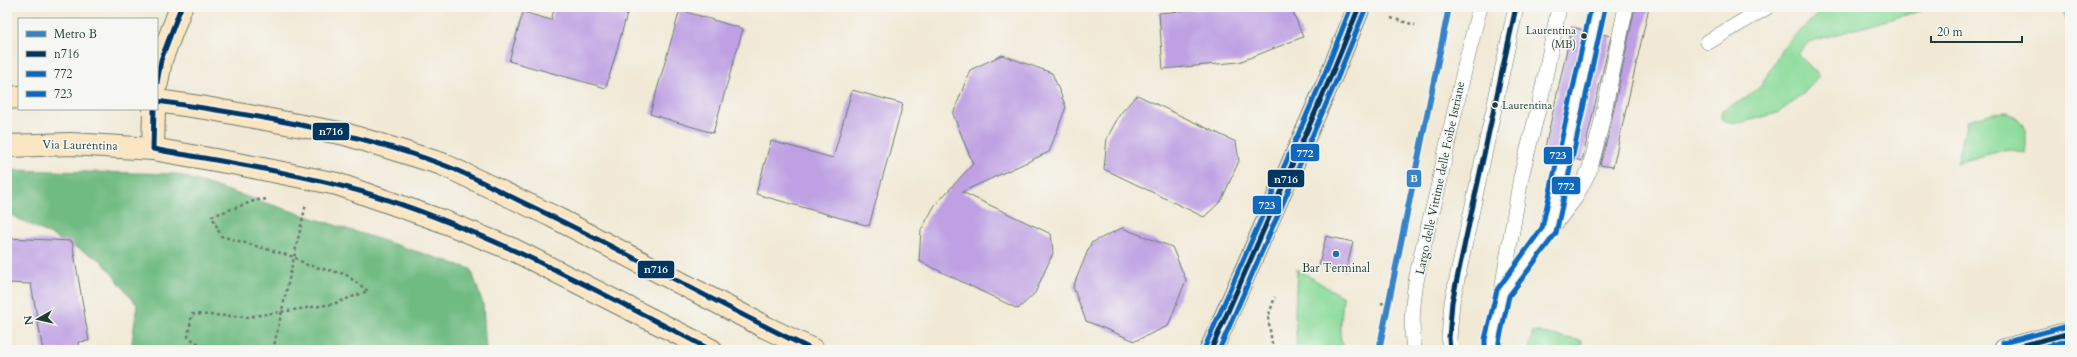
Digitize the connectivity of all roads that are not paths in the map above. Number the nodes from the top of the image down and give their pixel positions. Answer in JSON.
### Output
{"nodes":[{"id":1,"x":181,"y":7,"type":"edge"},
{"id":2,"x":1359,"y":7,"type":"edge"},
{"id":3,"x":1480,"y":7,"type":"edge"},
{"id":4,"x":1516,"y":7,"type":"edge"},
{"id":5,"x":1559,"y":7,"type":"edge"},
{"id":6,"x":1598,"y":7,"type":"edge"},
{"id":7,"x":1626,"y":7,"type":"edge"},
{"id":8,"x":1767,"y":7,"type":"edge"},
{"id":9,"x":1708,"y":42,"type":"dead end"},
{"id":10,"x":158,"y":77,"type":"edge"},
{"id":11,"x":18,"y":97,"type":"edge"},
{"id":12,"x":7,"y":98,"type":"edge"},
{"id":13,"x":158,"y":101,"type":"edge"},
{"id":14,"x":154,"y":110,"type":"edge"},
{"id":15,"x":7,"y":146,"type":"edge"},
{"id":16,"x":153,"y":149,"type":"junction"},
{"id":17,"x":1549,"y":231,"type":"junction"},
{"id":18,"x":1503,"y":293,"type":"junction"},
{"id":19,"x":2070,"y":333,"type":"edge"},
{"id":20,"x":711,"y":350,"type":"edge"},
{"id":21,"x":813,"y":350,"type":"edge"},
{"id":22,"x":1211,"y":350,"type":"edge"},
{"id":23,"x":1414,"y":350,"type":"edge"},
{"id":24,"x":1450,"y":350,"type":"edge"},
{"id":25,"x":1492,"y":350,"type":"edge"},
{"id":26,"x":2005,"y":350,"type":"edge"}],
"edges":[{"from":1,"to":10,"type":"main road"},
{"from":2,"to":22,"type":"main road"},
{"from":3,"to":23,"type":"lane","name":"Largo delle Vittime delle Foibe Istriane"},
{"from":4,"to":24,"type":"lane"},
{"from":5,"to":18,"type":"lane"},
{"from":6,"to":17,"type":"lane"},
{"from":7,"to":17,"type":"lane"},
{"from":8,"to":9,"type":"lane"},
{"from":11,"to":12,"type":"main road"},
{"from":13,"to":21,"type":"main road"},
{"from":14,"to":16,"type":"main road"},
{"from":15,"to":16,"type":"main road","name":"Via Laurentina"},
{"from":16,"to":20,"type":"main road","name":"Via Laurentina"},
{"from":17,"to":18,"type":"lane"},
{"from":18,"to":25,"type":"lane"},
{"from":19,"to":26,"type":"street"}]}
